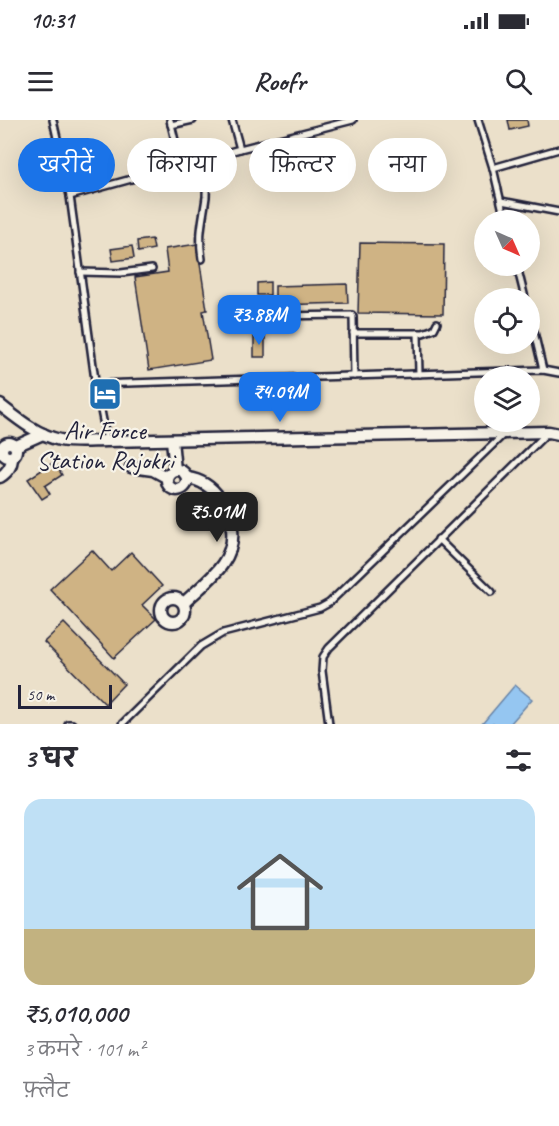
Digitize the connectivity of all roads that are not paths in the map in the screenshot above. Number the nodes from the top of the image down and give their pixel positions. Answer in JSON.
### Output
{"nodes":[{"id":1,"x":53,"y":120,"type":"edge"},
{"id":2,"x":193,"y":120,"type":"edge"},
{"id":3,"x":232,"y":120,"type":"edge"},
{"id":4,"x":353,"y":120,"type":"edge"},
{"id":5,"x":478,"y":120,"type":"edge"},
{"id":6,"x":171,"y":123,"type":"edge"},
{"id":7,"x":174,"y":138,"type":"edge"},
{"id":8,"x":240,"y":148,"type":"junction"},
{"id":9,"x":237,"y":149,"type":"edge"},
{"id":10,"x":559,"y":149,"type":"edge"},
{"id":11,"x":493,"y":168,"type":"junction"},
{"id":12,"x":127,"y":180,"type":"edge"},
{"id":13,"x":206,"y":192,"type":"edge"},
{"id":14,"x":70,"y":196,"type":"junction"},
{"id":15,"x":501,"y":201,"type":"junction"},
{"id":16,"x":503,"y":210,"type":"edge"},
{"id":17,"x":559,"y":212,"type":"edge"},
{"id":18,"x":202,"y":259,"type":"dead end"},
{"id":19,"x":152,"y":269,"type":"dead end"},
{"id":20,"x":80,"y":272,"type":"junction"},
{"id":21,"x":272,"y":316,"type":"dead end"},
{"id":22,"x":437,"y":323,"type":"dead end"},
{"id":23,"x":353,"y":333,"type":"junction"},
{"id":24,"x":418,"y":333,"type":"junction"},
{"id":25,"x":539,"y":354,"type":"edge"},
{"id":26,"x":543,"y":370,"type":"junction"},
{"id":27,"x":559,"y":373,"type":"edge"},
{"id":28,"x":418,"y":374,"type":"junction"},
{"id":29,"x":354,"y":376,"type":"junction"},
{"id":30,"x":96,"y":384,"type":"junction"},
{"id":31,"x":0,"y":405,"type":"edge"},
{"id":32,"x":505,"y":433,"type":"junction"},
{"id":33,"x":554,"y":433,"type":"edge"},
{"id":34,"x":43,"y":434,"type":"junction"},
{"id":35,"x":172,"y":440,"type":"junction"},
{"id":36,"x":107,"y":441,"type":"junction"},
{"id":37,"x":8,"y":446,"type":"edge"},
{"id":38,"x":131,"y":467,"type":"dead end"},
{"id":39,"x":176,"y":470,"type":"junction"},
{"id":40,"x":0,"y":477,"type":"edge"},
{"id":41,"x":166,"y":477,"type":"junction"},
{"id":42,"x":187,"y":478,"type":"junction"},
{"id":43,"x":438,"y":539,"type":"junction"},
{"id":44,"x":492,"y":592,"type":"dead end"},
{"id":45,"x":184,"y":603,"type":"dead end"},
{"id":46,"x":122,"y":724,"type":"edge"},
{"id":47,"x":329,"y":724,"type":"edge"}],
"edges":[{"from":1,"to":14,"type":"lane"},
{"from":2,"to":6,"type":"lane"},
{"from":3,"to":8,"type":"lane"},
{"from":4,"to":8,"type":"lane"},
{"from":5,"to":11,"type":"lane"},
{"from":6,"to":7,"type":"lane"},
{"from":8,"to":9,"type":"lane"},
{"from":10,"to":11,"type":"lane"},
{"from":11,"to":15,"type":"lane"},
{"from":12,"to":14,"type":"lane"},
{"from":13,"to":18,"type":"lane"},
{"from":14,"to":20,"type":"lane"},
{"from":15,"to":16,"type":"lane"},
{"from":15,"to":17,"type":"lane"},
{"from":19,"to":20,"type":"lane"},
{"from":20,"to":30,"type":"lane"},
{"from":21,"to":23,"type":"lane"},
{"from":22,"to":24,"type":"lane"},
{"from":23,"to":24,"type":"lane"},
{"from":23,"to":29,"type":"lane"},
{"from":24,"to":28,"type":"lane"},
{"from":25,"to":26,"type":"lane"},
{"from":26,"to":27,"type":"lane"},
{"from":26,"to":28,"type":"lane"},
{"from":28,"to":29,"type":"lane"},
{"from":29,"to":30,"type":"lane"},
{"from":30,"to":36,"type":"lane"},
{"from":31,"to":34,"type":"street"},
{"from":32,"to":33,"type":"street"},
{"from":32,"to":35,"type":"street"},
{"from":32,"to":46,"type":"lane"},
{"from":33,"to":43,"type":"lane"},
{"from":34,"to":36,"type":"street"},
{"from":34,"to":37,"type":"street"},
{"from":35,"to":36,"type":"street"},
{"from":35,"to":39,"type":"street"},
{"from":37,"to":40,"type":"street"},
{"from":38,"to":41,"type":"street"},
{"from":39,"to":41,"type":"street"},
{"from":39,"to":42,"type":"street"},
{"from":41,"to":42,"type":"street"},
{"from":42,"to":45,"type":"street"},
{"from":43,"to":44,"type":"lane"},
{"from":43,"to":47,"type":"lane"}]}
